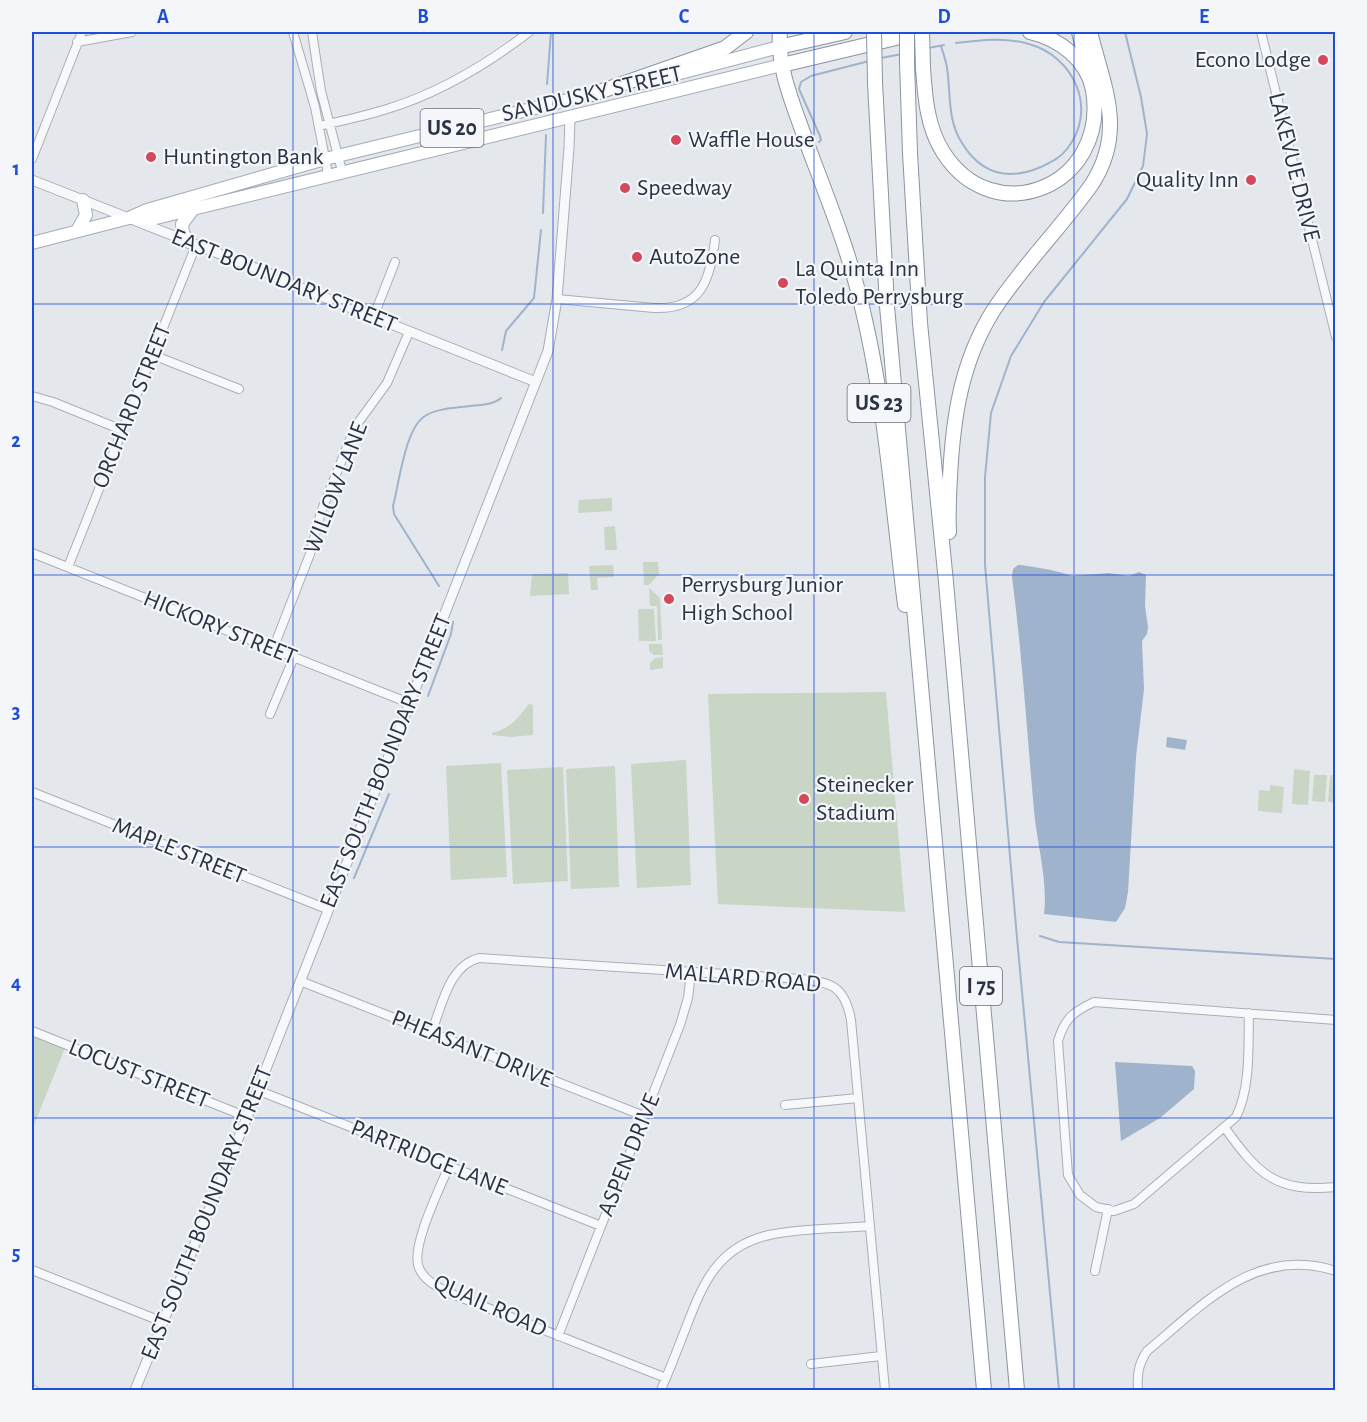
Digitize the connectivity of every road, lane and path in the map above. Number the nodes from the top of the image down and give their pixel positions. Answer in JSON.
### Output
{"nodes":[{"id":1,"x":82,"y":32,"type":"edge"},
{"id":2,"x":132,"y":32,"type":"edge"},
{"id":3,"x":293,"y":32,"type":"edge"},
{"id":4,"x":312,"y":32,"type":"edge"},
{"id":5,"x":529,"y":32,"type":"edge"},
{"id":6,"x":746,"y":32,"type":"edge"},
{"id":7,"x":780,"y":32,"type":"edge"},
{"id":8,"x":844,"y":32,"type":"edge"},
{"id":9,"x":874,"y":32,"type":"edge"},
{"id":10,"x":907,"y":32,"type":"edge"},
{"id":11,"x":924,"y":32,"type":"edge"},
{"id":12,"x":1030,"y":32,"type":"edge"},
{"id":13,"x":1079,"y":32,"type":"edge"},
{"id":14,"x":1090,"y":32,"type":"edge"},
{"id":15,"x":1262,"y":32,"type":"edge"},
{"id":16,"x":78,"y":42,"type":"junction"},
{"id":17,"x":779,"y":47,"type":"junction"},
{"id":18,"x":782,"y":65,"type":"junction"},
{"id":19,"x":694,"y":70,"type":"junction"},
{"id":20,"x":1090,"y":77,"type":"junction"},
{"id":21,"x":593,"y":94,"type":"junction"},
{"id":22,"x":570,"y":116,"type":"junction"},
{"id":23,"x":329,"y":124,"type":"junction"},
{"id":24,"x":319,"y":126,"type":"junction"},
{"id":25,"x":332,"y":158,"type":"junction"},
{"id":26,"x":32,"y":159,"type":"edge"},
{"id":27,"x":342,"y":171,"type":"junction"},
{"id":28,"x":328,"y":174,"type":"junction"},
{"id":29,"x":32,"y":180,"type":"edge"},
{"id":30,"x":83,"y":200,"type":"junction"},
{"id":31,"x":194,"y":208,"type":"junction"},
{"id":32,"x":129,"y":218,"type":"junction"},
{"id":33,"x":76,"y":231,"type":"junction"},
{"id":34,"x":715,"y":240,"type":"dead end"},
{"id":35,"x":32,"y":243,"type":"edge"},
{"id":36,"x":193,"y":243,"type":"junction"},
{"id":37,"x":395,"y":262,"type":"dead end"},
{"id":38,"x":557,"y":299,"type":"junction"},
{"id":39,"x":373,"y":318,"type":"junction"},
{"id":40,"x":409,"y":332,"type":"junction"},
{"id":41,"x":1335,"y":337,"type":"edge"},
{"id":42,"x":153,"y":355,"type":"junction"},
{"id":43,"x":536,"y":382,"type":"junction"},
{"id":44,"x":239,"y":389,"type":"dead end"},
{"id":45,"x":32,"y":396,"type":"edge"},
{"id":46,"x":122,"y":430,"type":"junction"},
{"id":47,"x":32,"y":553,"type":"edge"},
{"id":48,"x":68,"y":567,"type":"junction"},
{"id":49,"x":945,"y":582,"type":"junction"},
{"id":50,"x":273,"y":649,"type":"junction"},
{"id":51,"x":294,"y":657,"type":"junction"},
{"id":52,"x":409,"y":703,"type":"junction"},
{"id":53,"x":270,"y":714,"type":"dead end"},
{"id":54,"x":928,"y":771,"type":"junction"},
{"id":55,"x":32,"y":792,"type":"edge"},
{"id":56,"x":327,"y":909,"type":"junction"},
{"id":57,"x":690,"y":972,"type":"junction"},
{"id":58,"x":300,"y":981,"type":"junction"},
{"id":59,"x":1249,"y":1013,"type":"junction"},
{"id":60,"x":1335,"y":1020,"type":"edge"},
{"id":61,"x":32,"y":1031,"type":"edge"},
{"id":62,"x":431,"y":1033,"type":"junction"},
{"id":63,"x":257,"y":1090,"type":"junction"},
{"id":64,"x":858,"y":1098,"type":"junction"},
{"id":65,"x":785,"y":1105,"type":"dead end"},
{"id":66,"x":644,"y":1116,"type":"junction"},
{"id":67,"x":247,"y":1117,"type":"junction"},
{"id":68,"x":1225,"y":1128,"type":"junction"},
{"id":69,"x":449,"y":1166,"type":"junction"},
{"id":70,"x":1335,"y":1187,"type":"edge"},
{"id":71,"x":1108,"y":1209,"type":"junction"},
{"id":72,"x":601,"y":1226,"type":"junction"},
{"id":73,"x":870,"y":1226,"type":"junction"},
{"id":74,"x":32,"y":1270,"type":"edge"},
{"id":75,"x":1095,"y":1271,"type":"dead end"},
{"id":76,"x":1335,"y":1271,"type":"edge"},
{"id":77,"x":163,"y":1322,"type":"junction"},
{"id":78,"x":558,"y":1336,"type":"junction"},
{"id":79,"x":881,"y":1356,"type":"junction"},
{"id":80,"x":811,"y":1364,"type":"dead end"},
{"id":81,"x":666,"y":1378,"type":"junction"},
{"id":82,"x":135,"y":1390,"type":"edge"},
{"id":83,"x":661,"y":1390,"type":"edge"},
{"id":84,"x":885,"y":1390,"type":"edge"},
{"id":85,"x":984,"y":1390,"type":"edge"},
{"id":86,"x":1017,"y":1390,"type":"edge"},
{"id":87,"x":1138,"y":1390,"type":"edge"}],
"edges":[{"from":1,"to":16,"type":"street"},
{"from":2,"to":16,"type":"street"},
{"from":3,"to":24,"type":"street"},
{"from":4,"to":23,"type":"street"},
{"from":5,"to":23,"type":"street"},
{"from":6,"to":21,"type":"highway"},
{"from":7,"to":17,"type":"highway"},
{"from":8,"to":17,"type":"highway","number":"US 20"},
{"from":9,"to":54,"type":"highway","number":"I 75","bridge":true},
{"from":10,"to":49,"type":"highway","number":"I 75","bridge":true},
{"from":11,"to":18,"type":"highway","number":"US 20"},
{"from":11,"to":20,"type":"highway","bridge":true},
{"from":12,"to":20,"type":"highway"},
{"from":13,"to":20,"type":"highway"},
{"from":14,"to":49,"type":"highway"},
{"from":15,"to":41,"type":"street","name":"LAKEVUE DRIVE"},
{"from":16,"to":26,"type":"street"},
{"from":17,"to":18,"type":"highway","number":"US 23"},
{"from":17,"to":19,"type":"main road","name":"SANDUSKY STREET","number":"US 20"},
{"from":18,"to":22,"type":"main road","name":"SANDUSKY STREET","number":"US 20"},
{"from":18,"to":54,"type":"highway","number":"US 23"},
{"from":19,"to":21,"type":"main road","name":"SANDUSKY STREET","number":"US 20"},
{"from":19,"to":22,"type":"main road"},
{"from":21,"to":25,"type":"main road","name":"SANDUSKY STREET","number":"US 20"},
{"from":22,"to":27,"type":"main road","name":"SANDUSKY STREET","number":"US 20"},
{"from":22,"to":38,"type":"street","name":"EAST SOUTH BOUNDARY STREET"},
{"from":23,"to":24,"type":"street"},
{"from":23,"to":25,"type":"street"},
{"from":24,"to":25,"type":"street"},
{"from":25,"to":27,"type":"street"},
{"from":25,"to":28,"type":"street"},
{"from":25,"to":32,"type":"main road","name":"SANDUSKY STREET","number":"US 20"},
{"from":27,"to":28,"type":"main road","name":"SANDUSKY STREET","number":"US 20"},
{"from":28,"to":31,"type":"main road","name":"SANDUSKY STREET","number":"US 20"},
{"from":29,"to":30,"type":"street","name":"EAST BOUNDARY STREET"},
{"from":30,"to":32,"type":"street","name":"EAST BOUNDARY STREET"},
{"from":30,"to":33,"type":"main road"},
{"from":31,"to":32,"type":"main road","name":"SANDUSKY STREET","number":"US 20"},
{"from":31,"to":36,"type":"main road"},
{"from":32,"to":33,"type":"main road","name":"SANDUSKY STREET","number":"US 20"},
{"from":32,"to":36,"type":"street","name":"EAST BOUNDARY STREET"},
{"from":33,"to":35,"type":"main road","name":"SANDUSKY STREET","number":"US 20"},
{"from":34,"to":38,"type":"street"},
{"from":36,"to":39,"type":"street","name":"EAST BOUNDARY STREET"},
{"from":36,"to":42,"type":"street","name":"ORCHARD STREET"},
{"from":37,"to":39,"type":"street"},
{"from":38,"to":43,"type":"street","name":"EAST SOUTH BOUNDARY STREET"},
{"from":39,"to":40,"type":"street","name":"EAST BOUNDARY STREET"},
{"from":40,"to":43,"type":"street","name":"EAST BOUNDARY STREET"},
{"from":40,"to":50,"type":"street","name":"WILLOW LANE"},
{"from":42,"to":44,"type":"street"},
{"from":42,"to":46,"type":"street","name":"ORCHARD STREET"},
{"from":43,"to":52,"type":"street","name":"EAST SOUTH BOUNDARY STREET"},
{"from":45,"to":46,"type":"street"},
{"from":46,"to":48,"type":"street","name":"ORCHARD STREET"},
{"from":47,"to":48,"type":"street","name":"HICKORY STREET"},
{"from":48,"to":50,"type":"street","name":"HICKORY STREET"},
{"from":49,"to":86,"type":"highway","number":"I 75"},
{"from":50,"to":51,"type":"street","name":"HICKORY STREET"},
{"from":51,"to":52,"type":"street","name":"HICKORY STREET"},
{"from":51,"to":53,"type":"street"},
{"from":52,"to":56,"type":"street","name":"EAST SOUTH BOUNDARY STREET"},
{"from":54,"to":85,"type":"highway","number":"I 75"},
{"from":55,"to":56,"type":"street","name":"MAPLE STREET"},
{"from":56,"to":58,"type":"street","name":"EAST SOUTH BOUNDARY STREET"},
{"from":57,"to":62,"type":"street","name":"MALLARD ROAD"},
{"from":57,"to":64,"type":"street","name":"MALLARD ROAD"},
{"from":57,"to":66,"type":"street","name":"ASPEN DRIVE"},
{"from":58,"to":62,"type":"street","name":"PHEASANT DRIVE"},
{"from":58,"to":63,"type":"street","name":"EAST SOUTH BOUNDARY STREET"},
{"from":59,"to":60,"type":"street"},
{"from":59,"to":68,"type":"street"},
{"from":59,"to":71,"type":"street"},
{"from":61,"to":67,"type":"street","name":"LOCUST STREET"},
{"from":62,"to":66,"type":"street","name":"PHEASANT DRIVE"},
{"from":63,"to":67,"type":"street","name":"EAST SOUTH BOUNDARY STREET"},
{"from":63,"to":69,"type":"street","name":"PARTRIDGE LANE"},
{"from":64,"to":65,"type":"street"},
{"from":64,"to":73,"type":"street","name":"MALLARD ROAD"},
{"from":66,"to":72,"type":"street","name":"ASPEN DRIVE"},
{"from":67,"to":77,"type":"street","name":"EAST SOUTH BOUNDARY STREET"},
{"from":68,"to":70,"type":"street"},
{"from":68,"to":71,"type":"street"},
{"from":69,"to":72,"type":"street","name":"PARTRIDGE LANE"},
{"from":69,"to":78,"type":"street","name":"QUAIL ROAD"},
{"from":71,"to":75,"type":"street"},
{"from":72,"to":78,"type":"street","name":"ASPEN DRIVE"},
{"from":73,"to":79,"type":"street","name":"MALLARD ROAD"},
{"from":73,"to":81,"type":"street"},
{"from":74,"to":77,"type":"street"},
{"from":76,"to":87,"type":"street"},
{"from":77,"to":82,"type":"street","name":"EAST SOUTH BOUNDARY STREET"},
{"from":78,"to":81,"type":"street","name":"QUAIL ROAD"},
{"from":79,"to":80,"type":"street"},
{"from":79,"to":84,"type":"street","name":"MALLARD ROAD"},
{"from":81,"to":83,"type":"street"}]}
